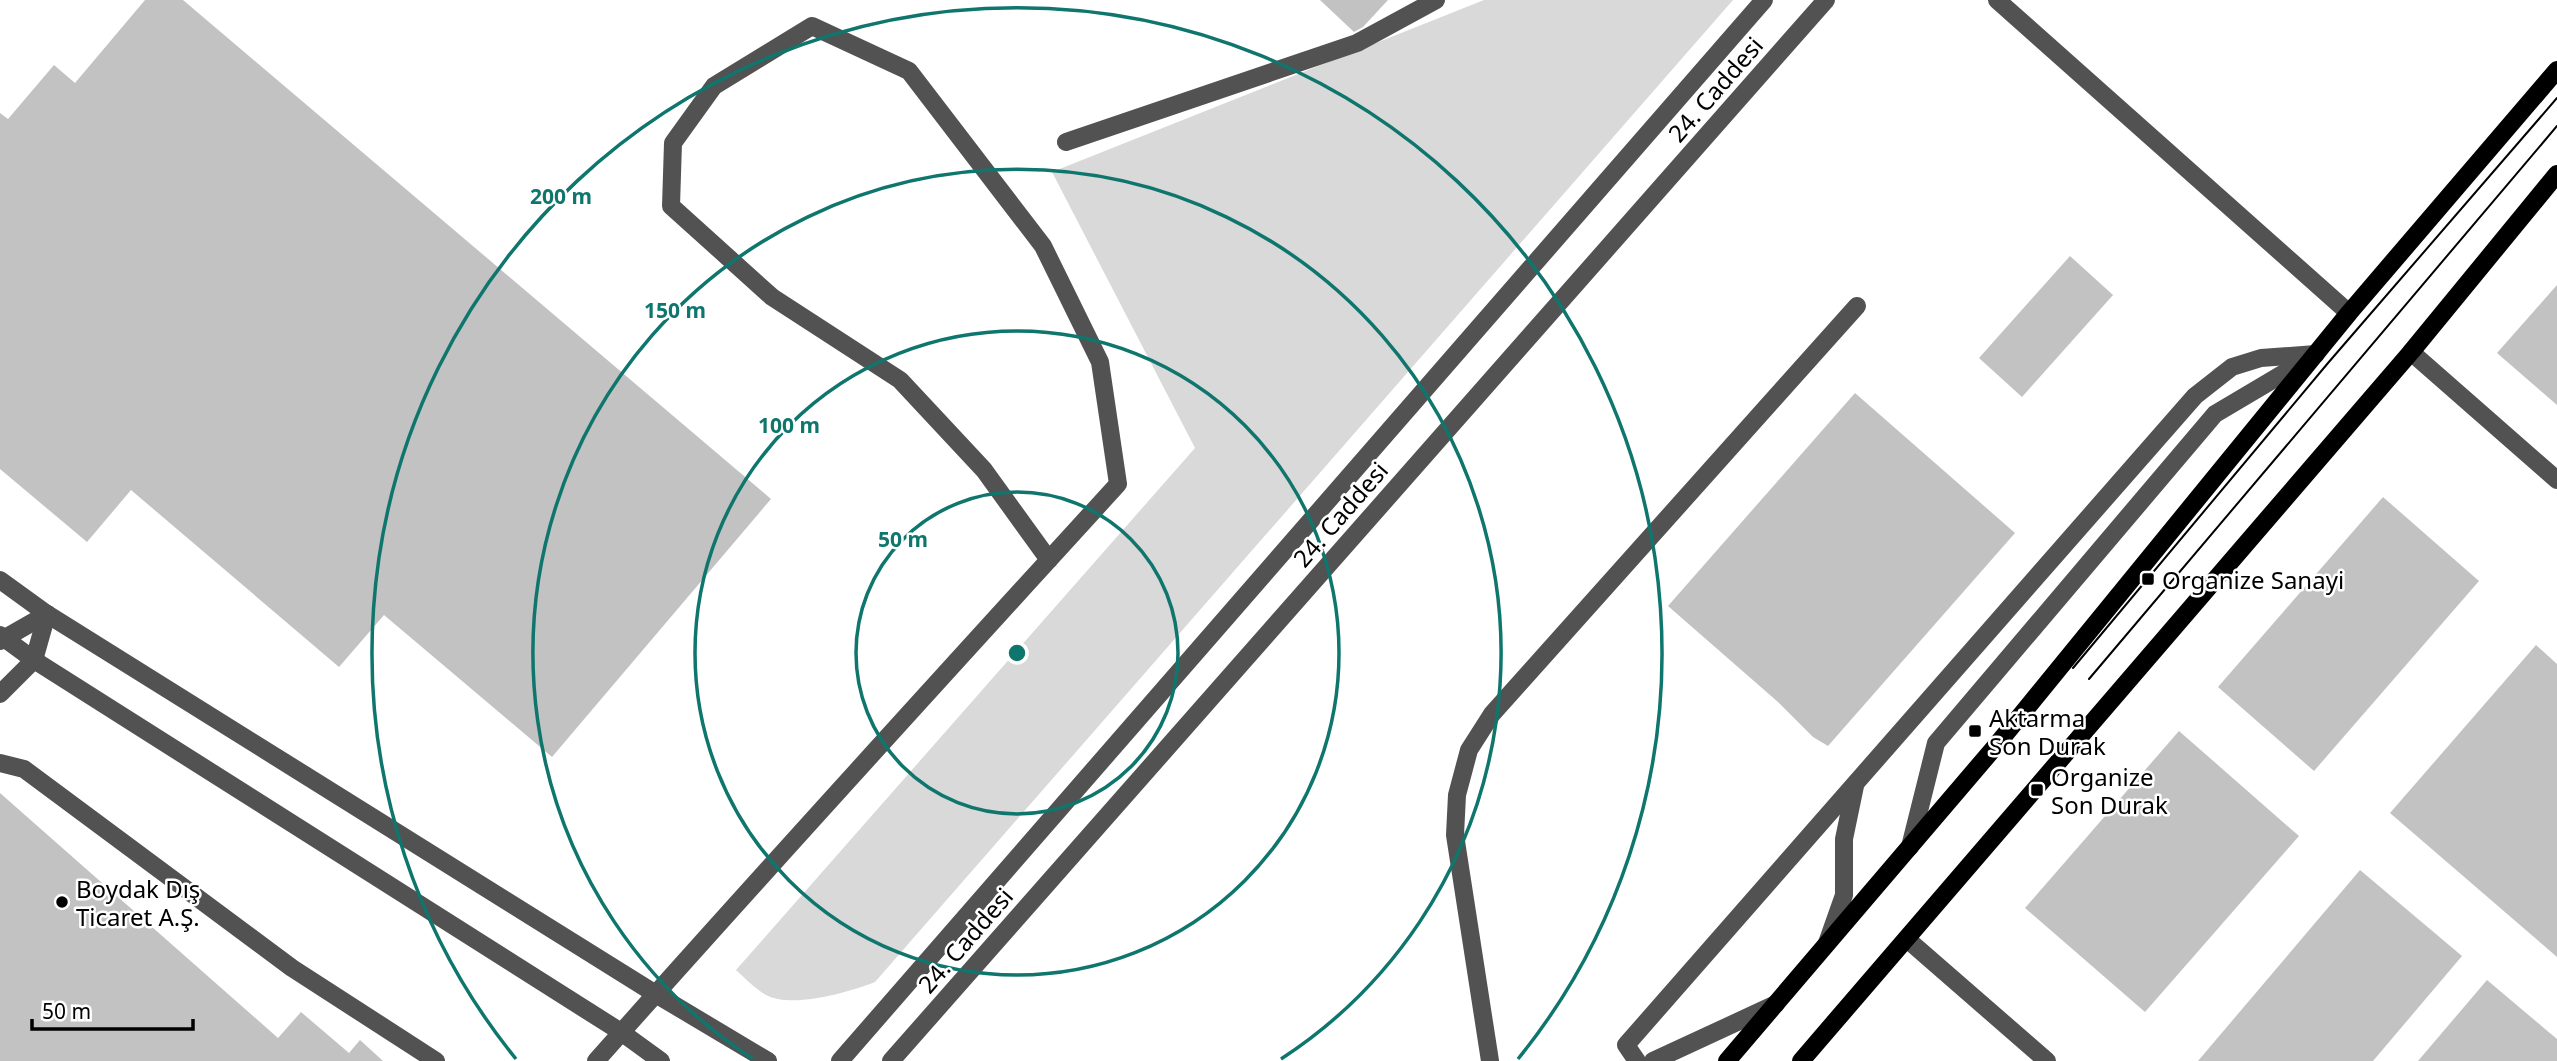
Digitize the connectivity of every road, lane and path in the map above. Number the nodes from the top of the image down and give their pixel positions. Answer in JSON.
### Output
{"nodes":[{"id":1,"x":1436,"y":0,"type":"edge"},
{"id":2,"x":1764,"y":0,"type":"edge"},
{"id":3,"x":1826,"y":0,"type":"edge"},
{"id":4,"x":1997,"y":0,"type":"edge"},
{"id":5,"x":2557,"y":70,"type":"edge"},
{"id":6,"x":1066,"y":142,"type":"dead end"},
{"id":7,"x":2557,"y":174,"type":"edge"},
{"id":8,"x":1857,"y":306,"type":"dead end"},
{"id":9,"x":2350,"y":313,"type":"junction"},
{"id":10,"x":2411,"y":352,"type":"junction"},
{"id":11,"x":2316,"y":354,"type":"junction"},
{"id":12,"x":2557,"y":480,"type":"edge"},
{"id":13,"x":1049,"y":560,"type":"junction"},
{"id":14,"x":0,"y":580,"type":"edge"},
{"id":15,"x":47,"y":614,"type":"junction"},
{"id":16,"x":1,"y":638,"type":"edge"},
{"id":17,"x":34,"y":660,"type":"junction"},
{"id":18,"x":0,"y":694,"type":"edge"},
{"id":19,"x":0,"y":763,"type":"edge"},
{"id":20,"x":1856,"y":782,"type":"junction"},
{"id":21,"x":1910,"y":847,"type":"junction"},
{"id":22,"x":1908,"y":940,"type":"junction"},
{"id":23,"x":1827,"y":944,"type":"junction"},
{"id":24,"x":654,"y":993,"type":"junction"},
{"id":25,"x":1776,"y":1004,"type":"junction"},
{"id":26,"x":621,"y":1032,"type":"junction"},
{"id":27,"x":436,"y":1061,"type":"edge"},
{"id":28,"x":596,"y":1061,"type":"edge"},
{"id":29,"x":661,"y":1061,"type":"edge"},
{"id":30,"x":768,"y":1061,"type":"edge"},
{"id":31,"x":839,"y":1061,"type":"edge"},
{"id":32,"x":891,"y":1061,"type":"edge"},
{"id":33,"x":1489,"y":1061,"type":"edge"},
{"id":34,"x":1637,"y":1061,"type":"edge"},
{"id":35,"x":1653,"y":1061,"type":"edge"},
{"id":36,"x":1727,"y":1061,"type":"edge"},
{"id":37,"x":1801,"y":1061,"type":"edge"},
{"id":38,"x":2047,"y":1061,"type":"edge"}],
"edges":[{"from":1,"to":6,"type":"street"},
{"from":2,"to":31,"type":"street","name":"24. Caddesi"},
{"from":3,"to":32,"type":"street","name":"24. Caddesi"},
{"from":4,"to":9,"type":"street"},
{"from":5,"to":9,"type":"main road"},
{"from":7,"to":10,"type":"main road"},
{"from":8,"to":33,"type":"street"},
{"from":9,"to":11,"type":"main road"},
{"from":10,"to":12,"type":"street"},
{"from":10,"to":22,"type":"main road"},
{"from":11,"to":20,"type":"street"},
{"from":11,"to":21,"type":"main road"},
{"from":11,"to":21,"type":"street"},
{"from":13,"to":13,"type":"street"},
{"from":13,"to":24,"type":"street"},
{"from":14,"to":15,"type":"street"},
{"from":15,"to":16,"type":"street"},
{"from":15,"to":17,"type":"street"},
{"from":15,"to":24,"type":"street"},
{"from":16,"to":17,"type":"street"},
{"from":17,"to":18,"type":"street"},
{"from":17,"to":26,"type":"street"},
{"from":19,"to":27,"type":"street"},
{"from":20,"to":23,"type":"street"},
{"from":20,"to":34,"type":"street"},
{"from":21,"to":23,"type":"main road"},
{"from":22,"to":37,"type":"main road"},
{"from":22,"to":38,"type":"street"},
{"from":23,"to":25,"type":"main road"},
{"from":24,"to":26,"type":"street"},
{"from":24,"to":30,"type":"street"},
{"from":25,"to":35,"type":"street"},
{"from":25,"to":36,"type":"main road"},
{"from":26,"to":28,"type":"street"},
{"from":26,"to":29,"type":"street"}]}
